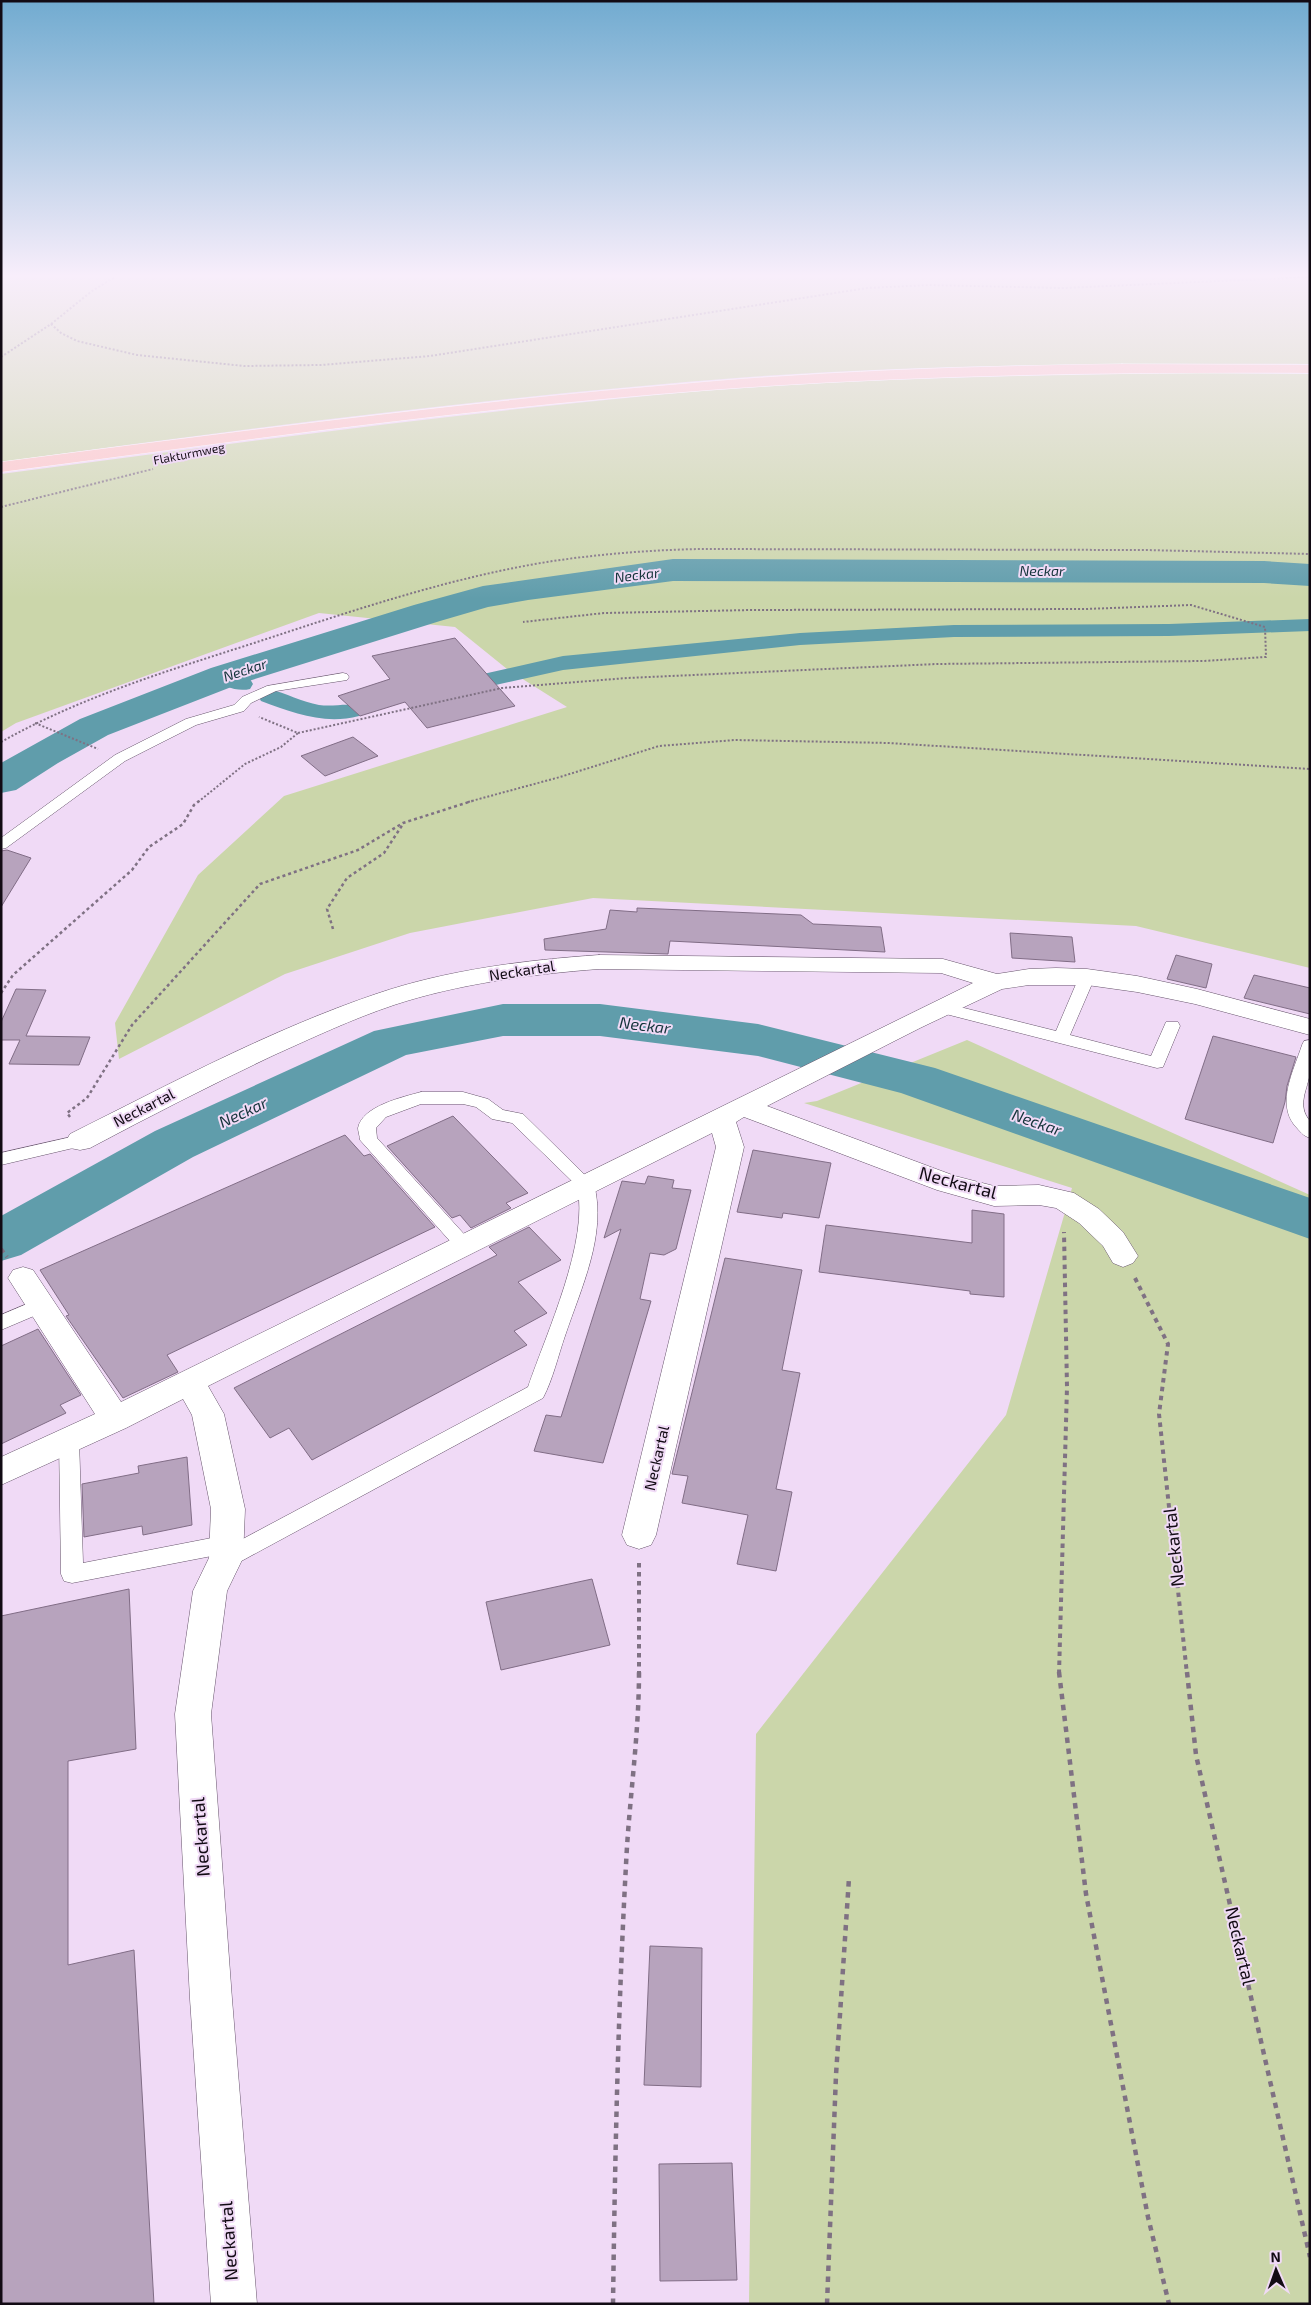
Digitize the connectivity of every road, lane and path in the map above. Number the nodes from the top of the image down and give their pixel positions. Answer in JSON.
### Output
{"nodes":[{"id":1,"x":737,"y":385,"type":"edge"},
{"id":2,"x":1,"y":467,"type":"edge"},
{"id":3,"x":161,"y":468,"type":"dead end"},
{"id":4,"x":1,"y":508,"type":"edge"},
{"id":5,"x":1310,"y":554,"type":"edge"},
{"id":6,"x":523,"y":622,"type":"dead end"},
{"id":7,"x":343,"y":678,"type":"dead end"},
{"id":8,"x":239,"y":708,"type":"junction"},
{"id":9,"x":34,"y":723,"type":"junction"},
{"id":10,"x":298,"y":733,"type":"junction"},
{"id":11,"x":1,"y":742,"type":"edge"},
{"id":12,"x":99,"y":749,"type":"dead end"},
{"id":13,"x":1310,"y":769,"type":"edge"},
{"id":14,"x":403,"y":823,"type":"junction"},
{"id":15,"x":1,"y":845,"type":"edge"},
{"id":16,"x":334,"y":929,"type":"dead end"},
{"id":17,"x":1088,"y":977,"type":"junction"},
{"id":18,"x":996,"y":982,"type":"junction"},
{"id":19,"x":1,"y":993,"type":"edge"},
{"id":20,"x":940,"y":1007,"type":"junction"},
{"id":21,"x":1172,"y":1026,"type":"dead end"},
{"id":22,"x":1310,"y":1026,"type":"edge"},
{"id":23,"x":1061,"y":1038,"type":"junction"},
{"id":24,"x":1310,"y":1045,"type":"edge"},
{"id":25,"x":743,"y":1107,"type":"junction"},
{"id":26,"x":1310,"y":1132,"type":"edge"},
{"id":27,"x":86,"y":1138,"type":"junction"},
{"id":28,"x":1,"y":1159,"type":"edge"},
{"id":29,"x":584,"y":1184,"type":"junction"},
{"id":30,"x":1064,"y":1200,"type":"junction"},
{"id":31,"x":464,"y":1244,"type":"junction"},
{"id":32,"x":1123,"y":1256,"type":"joint"},
{"id":33,"x":23,"y":1278,"type":"dead end"},
{"id":34,"x":41,"y":1305,"type":"junction"},
{"id":35,"x":1,"y":1323,"type":"edge"},
{"id":36,"x":189,"y":1381,"type":"junction"},
{"id":37,"x":115,"y":1419,"type":"junction"},
{"id":38,"x":69,"y":1440,"type":"junction"},
{"id":39,"x":1,"y":1472,"type":"edge"},
{"id":40,"x":639,"y":1535,"type":"joint"},
{"id":41,"x":227,"y":1551,"type":"junction"},
{"id":42,"x":849,"y":1878,"type":"dead end"},
{"id":43,"x":1310,"y":2257,"type":"edge"},
{"id":44,"x":234,"y":2304,"type":"edge"},
{"id":45,"x":613,"y":2304,"type":"edge"},
{"id":46,"x":827,"y":2304,"type":"edge"},
{"id":47,"x":1169,"y":2304,"type":"edge"}],
"edges":[{"from":1,"to":2,"type":"main road"},
{"from":3,"to":4,"type":"path","name":"Flakturmweg"},
{"from":5,"to":9,"type":"path"},
{"from":6,"to":10,"type":"path"},
{"from":7,"to":8,"type":"lane"},
{"from":8,"to":10,"type":"path"},
{"from":8,"to":15,"type":"lane"},
{"from":9,"to":11,"type":"path"},
{"from":9,"to":12,"type":"path"},
{"from":10,"to":19,"type":"path"},
{"from":13,"to":14,"type":"path"},
{"from":14,"to":16,"type":"path"},
{"from":14,"to":27,"type":"path"},
{"from":17,"to":18,"type":"street","name":"Neckartal"},
{"from":17,"to":22,"type":"street","name":"Neckartal"},
{"from":17,"to":23,"type":"lane"},
{"from":18,"to":20,"type":"street","name":"Neckartal"},
{"from":18,"to":27,"type":"street","name":"Neckartal"},
{"from":20,"to":23,"type":"lane"},
{"from":20,"to":25,"type":"street","name":"Neckartal"},
{"from":21,"to":23,"type":"lane"},
{"from":24,"to":26,"type":"lane"},
{"from":25,"to":29,"type":"street","name":"Neckartal"},
{"from":25,"to":30,"type":"street","name":"Neckartal"},
{"from":25,"to":40,"type":"street","name":"Neckartal"},
{"from":27,"to":28,"type":"lane"},
{"from":29,"to":31,"type":"street","name":"Neckartal"},
{"from":29,"to":31,"type":"lane"},
{"from":29,"to":41,"type":"lane"},
{"from":30,"to":32,"type":"street","name":"Neckartal"},
{"from":30,"to":47,"type":"path"},
{"from":31,"to":36,"type":"street","name":"Neckartal"},
{"from":32,"to":43,"type":"path","name":"Neckartal"},
{"from":33,"to":34,"type":"street"},
{"from":34,"to":35,"type":"lane"},
{"from":34,"to":37,"type":"street"},
{"from":36,"to":37,"type":"street","name":"Neckartal"},
{"from":36,"to":41,"type":"street","name":"Neckartal"},
{"from":37,"to":38,"type":"street","name":"Neckartal"},
{"from":38,"to":39,"type":"street","name":"Neckartal"},
{"from":38,"to":41,"type":"lane"},
{"from":40,"to":45,"type":"path"},
{"from":41,"to":44,"type":"street","name":"Neckartal"},
{"from":42,"to":46,"type":"path"}]}
